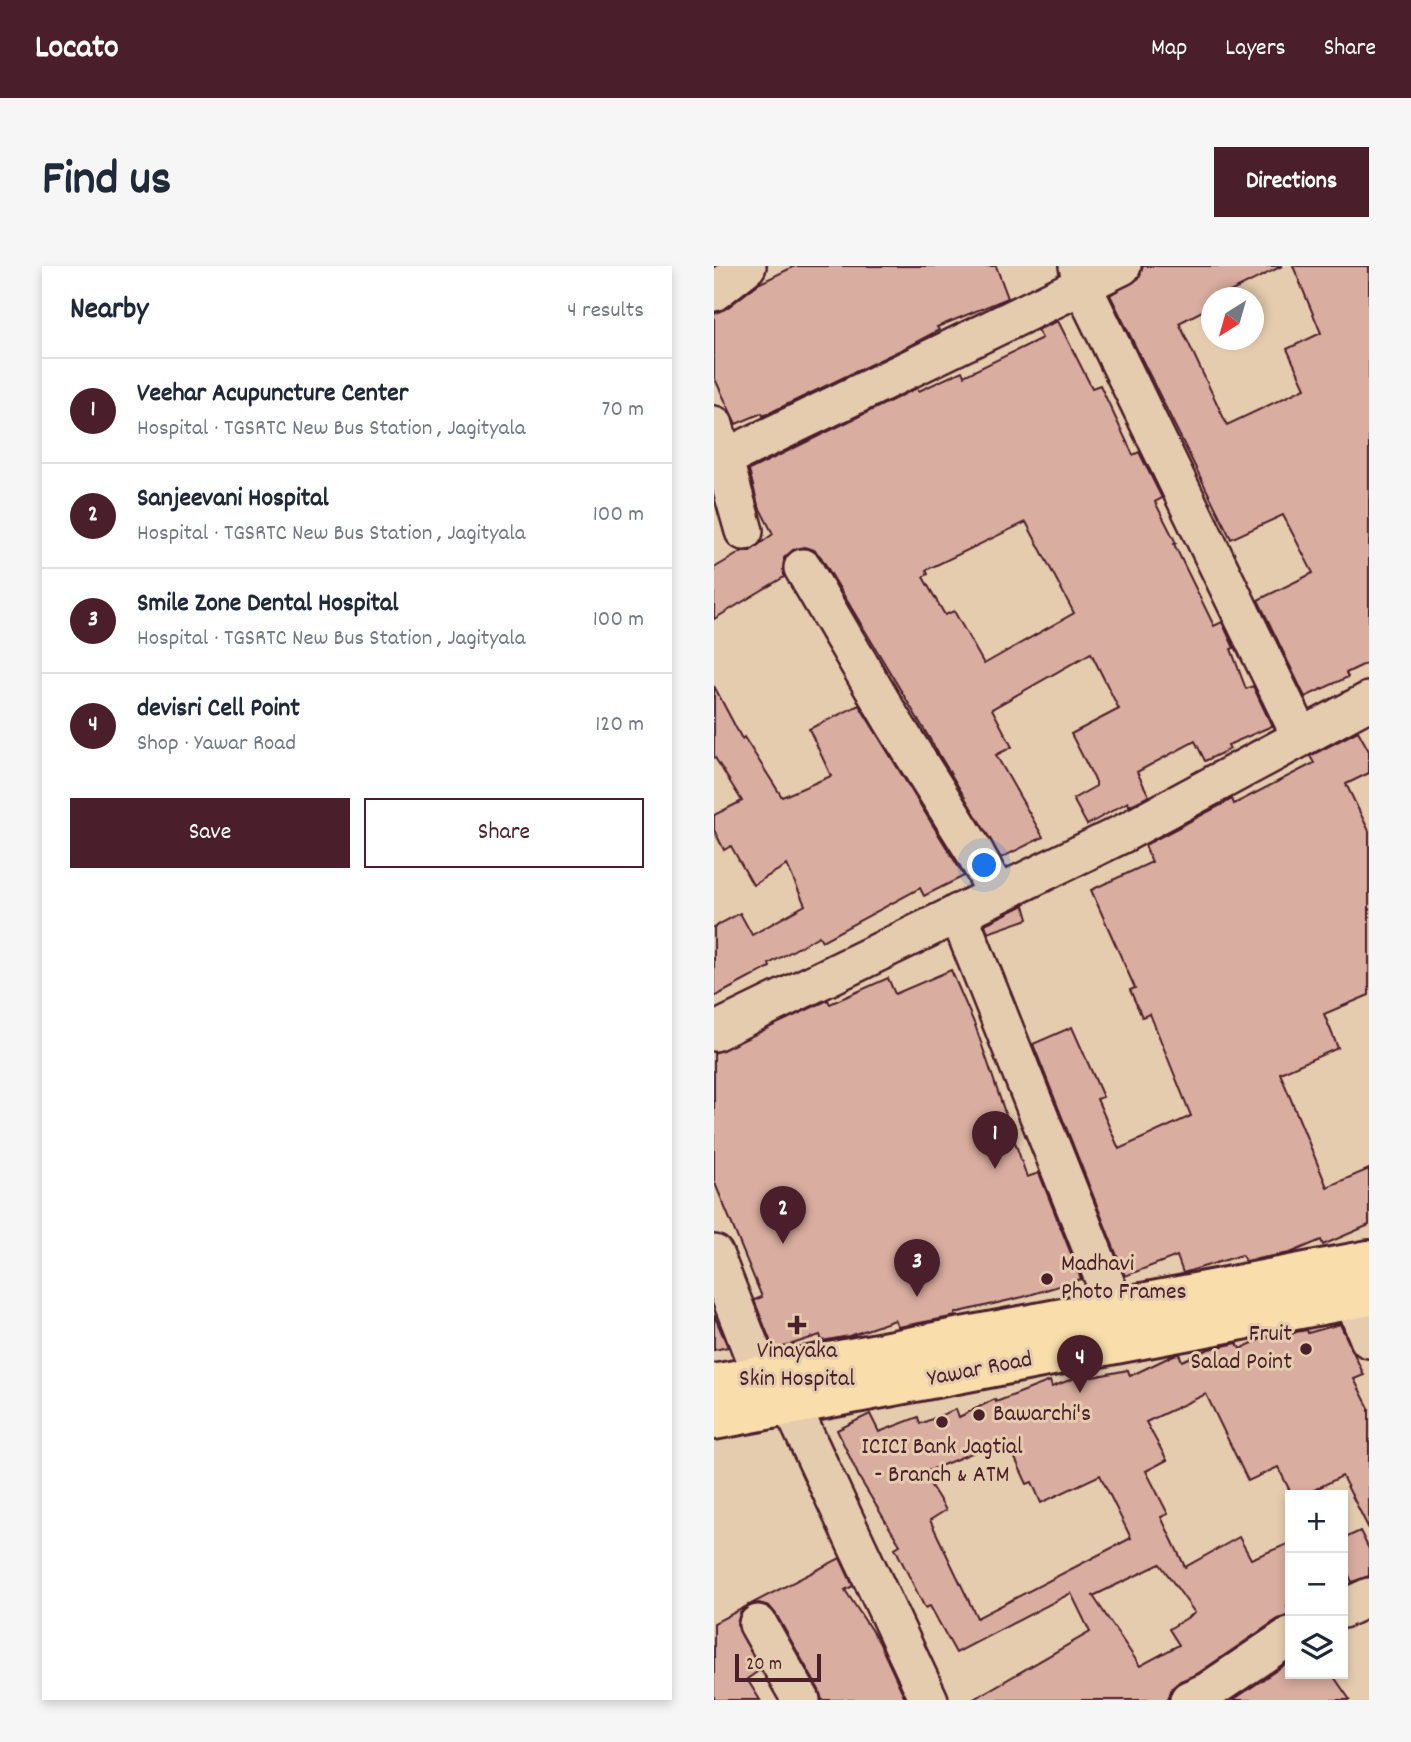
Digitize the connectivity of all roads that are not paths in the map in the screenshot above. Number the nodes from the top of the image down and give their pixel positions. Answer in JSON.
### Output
{"nodes":[{"id":1,"x":747,"y":266,"type":"edge"},
{"id":2,"x":1122,"y":266,"type":"edge"},
{"id":3,"x":1081,"y":277,"type":"edge"},
{"id":4,"x":714,"y":292,"type":"edge"},
{"id":5,"x":720,"y":442,"type":"edge"},
{"id":6,"x":744,"y":531,"type":"dead end"},
{"id":7,"x":803,"y":568,"type":"dead end"},
{"id":8,"x":1369,"y":701,"type":"edge"},
{"id":9,"x":1301,"y":737,"type":"junction"},
{"id":10,"x":997,"y":894,"type":"junction"},
{"id":11,"x":958,"y":913,"type":"junction"},
{"id":12,"x":714,"y":1032,"type":"edge"},
{"id":13,"x":714,"y":1254,"type":"edge"},
{"id":14,"x":1369,"y":1260,"type":"edge"},
{"id":15,"x":1361,"y":1297,"type":"edge"},
{"id":16,"x":1123,"y":1325,"type":"junction"},
{"id":17,"x":1369,"y":1339,"type":"edge"},
{"id":18,"x":763,"y":1375,"type":"junction"},
{"id":19,"x":714,"y":1384,"type":"edge"},
{"id":20,"x":787,"y":1406,"type":"junction"},
{"id":21,"x":714,"y":1420,"type":"edge"},
{"id":22,"x":1369,"y":1597,"type":"edge"},
{"id":23,"x":1348,"y":1607,"type":"edge"},
{"id":24,"x":758,"y":1624,"type":"dead end"},
{"id":25,"x":1285,"y":1639,"type":"edge"},
{"id":26,"x":802,"y":1700,"type":"edge"},
{"id":27,"x":929,"y":1700,"type":"edge"},
{"id":28,"x":1189,"y":1700,"type":"edge"}],
"edges":[{"from":1,"to":4,"type":"street"},
{"from":2,"to":3,"type":"street"},
{"from":3,"to":5,"type":"street"},
{"from":3,"to":9,"type":"street"},
{"from":5,"to":6,"type":"street"},
{"from":7,"to":10,"type":"street"},
{"from":8,"to":9,"type":"street"},
{"from":9,"to":10,"type":"street"},
{"from":10,"to":11,"type":"street"},
{"from":11,"to":12,"type":"street"},
{"from":11,"to":16,"type":"street"},
{"from":13,"to":18,"type":"street"},
{"from":14,"to":16,"type":"highway"},
{"from":15,"to":16,"type":"highway","name":"Yawar Road"},
{"from":15,"to":17,"type":"street"},
{"from":16,"to":18,"type":"highway"},
{"from":16,"to":20,"type":"highway","name":"Yawar Road"},
{"from":18,"to":19,"type":"highway"},
{"from":18,"to":20,"type":"street"},
{"from":20,"to":21,"type":"highway","name":"Yawar Road"},
{"from":20,"to":27,"type":"street"},
{"from":22,"to":23,"type":"street"},
{"from":24,"to":26,"type":"street"},
{"from":25,"to":28,"type":"street"}]}
